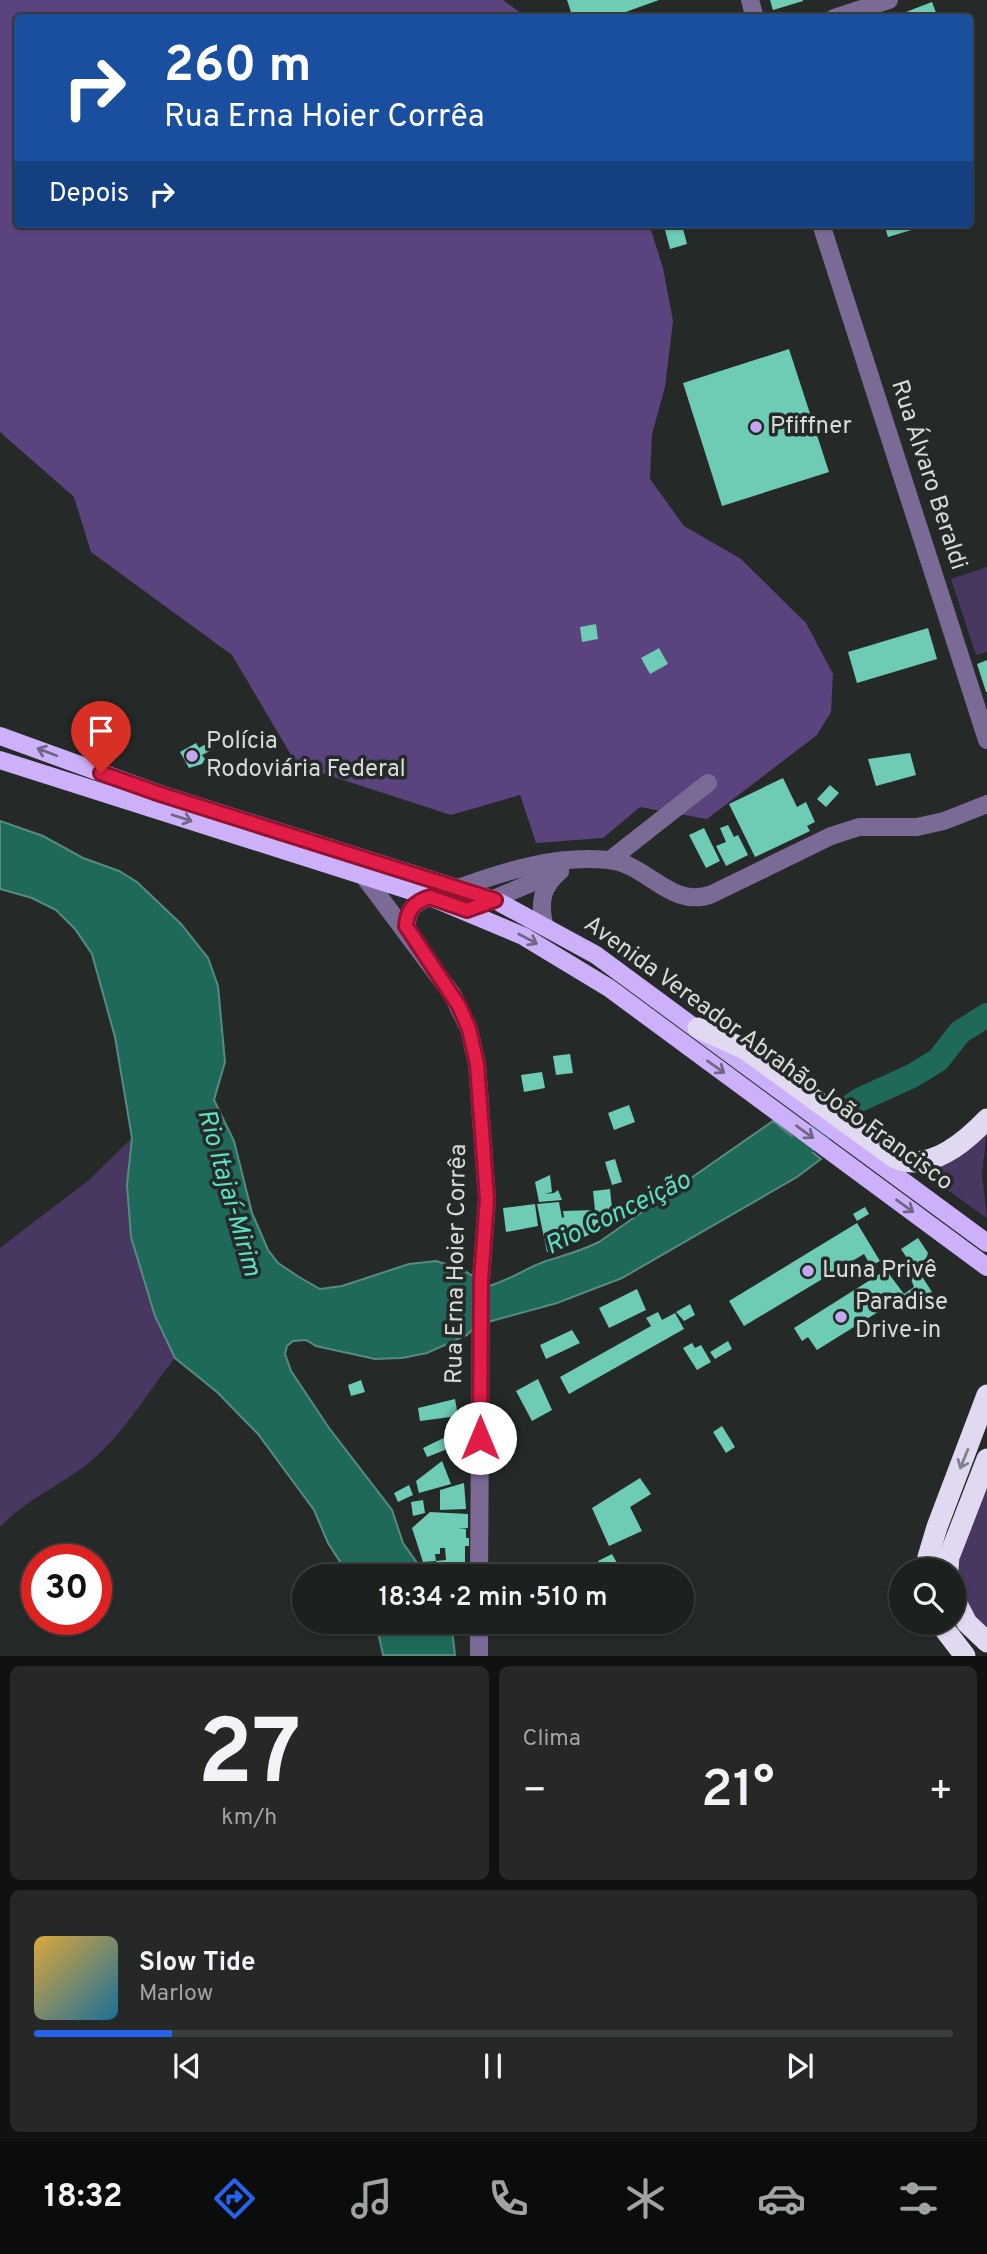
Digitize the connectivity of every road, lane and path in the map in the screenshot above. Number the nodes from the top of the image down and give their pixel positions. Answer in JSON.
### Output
{"nodes":[{"id":1,"x":889,"y":0,"type":"edge"},
{"id":2,"x":846,"y":14,"type":"edge"},
{"id":3,"x":822,"y":228,"type":"edge"},
{"id":4,"x":0,"y":736,"type":"edge"},
{"id":5,"x":987,"y":740,"type":"edge"},
{"id":6,"x":0,"y":760,"type":"edge"},
{"id":7,"x":708,"y":783,"type":"dead end"},
{"id":8,"x":987,"y":804,"type":"edge"},
{"id":9,"x":586,"y":860,"type":"junction"},
{"id":10,"x":610,"y":860,"type":"junction"},
{"id":11,"x":560,"y":871,"type":"junction"},
{"id":12,"x":363,"y":874,"type":"junction"},
{"id":13,"x":461,"y":887,"type":"junction"},
{"id":14,"x":430,"y":897,"type":"junction"},
{"id":15,"x":495,"y":900,"type":"junction"},
{"id":16,"x":467,"y":910,"type":"junction"},
{"id":17,"x":544,"y":924,"type":"junction"},
{"id":18,"x":407,"y":930,"type":"junction"},
{"id":19,"x":698,"y":1028,"type":"joint"},
{"id":20,"x":987,"y":1119,"type":"edge"},
{"id":21,"x":865,"y":1145,"type":"junction"},
{"id":22,"x":987,"y":1243,"type":"edge"},
{"id":23,"x":987,"y":1266,"type":"edge"},
{"id":24,"x":987,"y":1395,"type":"edge"},
{"id":25,"x":987,"y":1459,"type":"edge"},
{"id":26,"x":928,"y":1558,"type":"edge"},
{"id":27,"x":948,"y":1558,"type":"edge"},
{"id":28,"x":479,"y":1564,"type":"edge"},
{"id":29,"x":966,"y":1621,"type":"edge"},
{"id":30,"x":479,"y":1634,"type":"edge"},
{"id":31,"x":949,"y":1635,"type":"edge"},
{"id":32,"x":987,"y":1642,"type":"edge"},
{"id":33,"x":479,"y":1656,"type":"edge"},
{"id":34,"x":965,"y":1656,"type":"edge"}],
"edges":[{"from":1,"to":2,"type":"street"},
{"from":3,"to":5,"type":"street","name":"Rua Álvaro Beraldi"},
{"from":13,"to":4,"type":"main road","name":"Avenida Vereador Abrahão João Francisco","one_way":true},
{"from":6,"to":12,"type":"main road","name":"Avenida Vereador Abrahão João Francisco","one_way":true},
{"from":7,"to":10,"type":"street"},
{"from":8,"to":10,"type":"street"},
{"from":9,"to":10,"type":"street"},
{"from":9,"to":11,"type":"street"},
{"from":9,"to":13,"type":"street"},
{"from":11,"to":15,"type":"street"},
{"from":11,"to":17,"type":"street"},
{"from":12,"to":14,"type":"main road","name":"Avenida Vereador Abrahão João Francisco"},
{"from":12,"to":18,"type":"street","name":"Rua Erna Hoier Corrêa"},
{"from":13,"to":15,"type":"main road","name":"Avenida Vereador Abrahão João Francisco"},
{"from":14,"to":16,"type":"main road","name":"Avenida Vereador Abrahão João Francisco"},
{"from":14,"to":18,"type":"street"},
{"from":15,"to":16,"type":"street"},
{"from":15,"to":17,"type":"main road","name":"Avenida Vereador Abrahão João Francisco"},
{"from":16,"to":23,"type":"main road","name":"Avenida Vereador Abrahão João Francisco","one_way":true},
{"from":17,"to":19,"type":"main road","name":"Avenida Vereador Abrahão João Francisco"},
{"from":18,"to":28,"type":"street","name":"Rua Erna Hoier Corrêa"},
{"from":19,"to":21,"type":"highway"},
{"from":20,"to":21,"type":"highway"},
{"from":21,"to":22,"type":"main road","name":"Avenida Vereador Abrahão João Francisco"},
{"from":24,"to":26,"type":"highway","one_way":true},
{"from":25,"to":27,"type":"highway"},
{"from":29,"to":32,"type":"highway"},
{"from":30,"to":33,"type":"street"},
{"from":31,"to":34,"type":"highway"}]}
